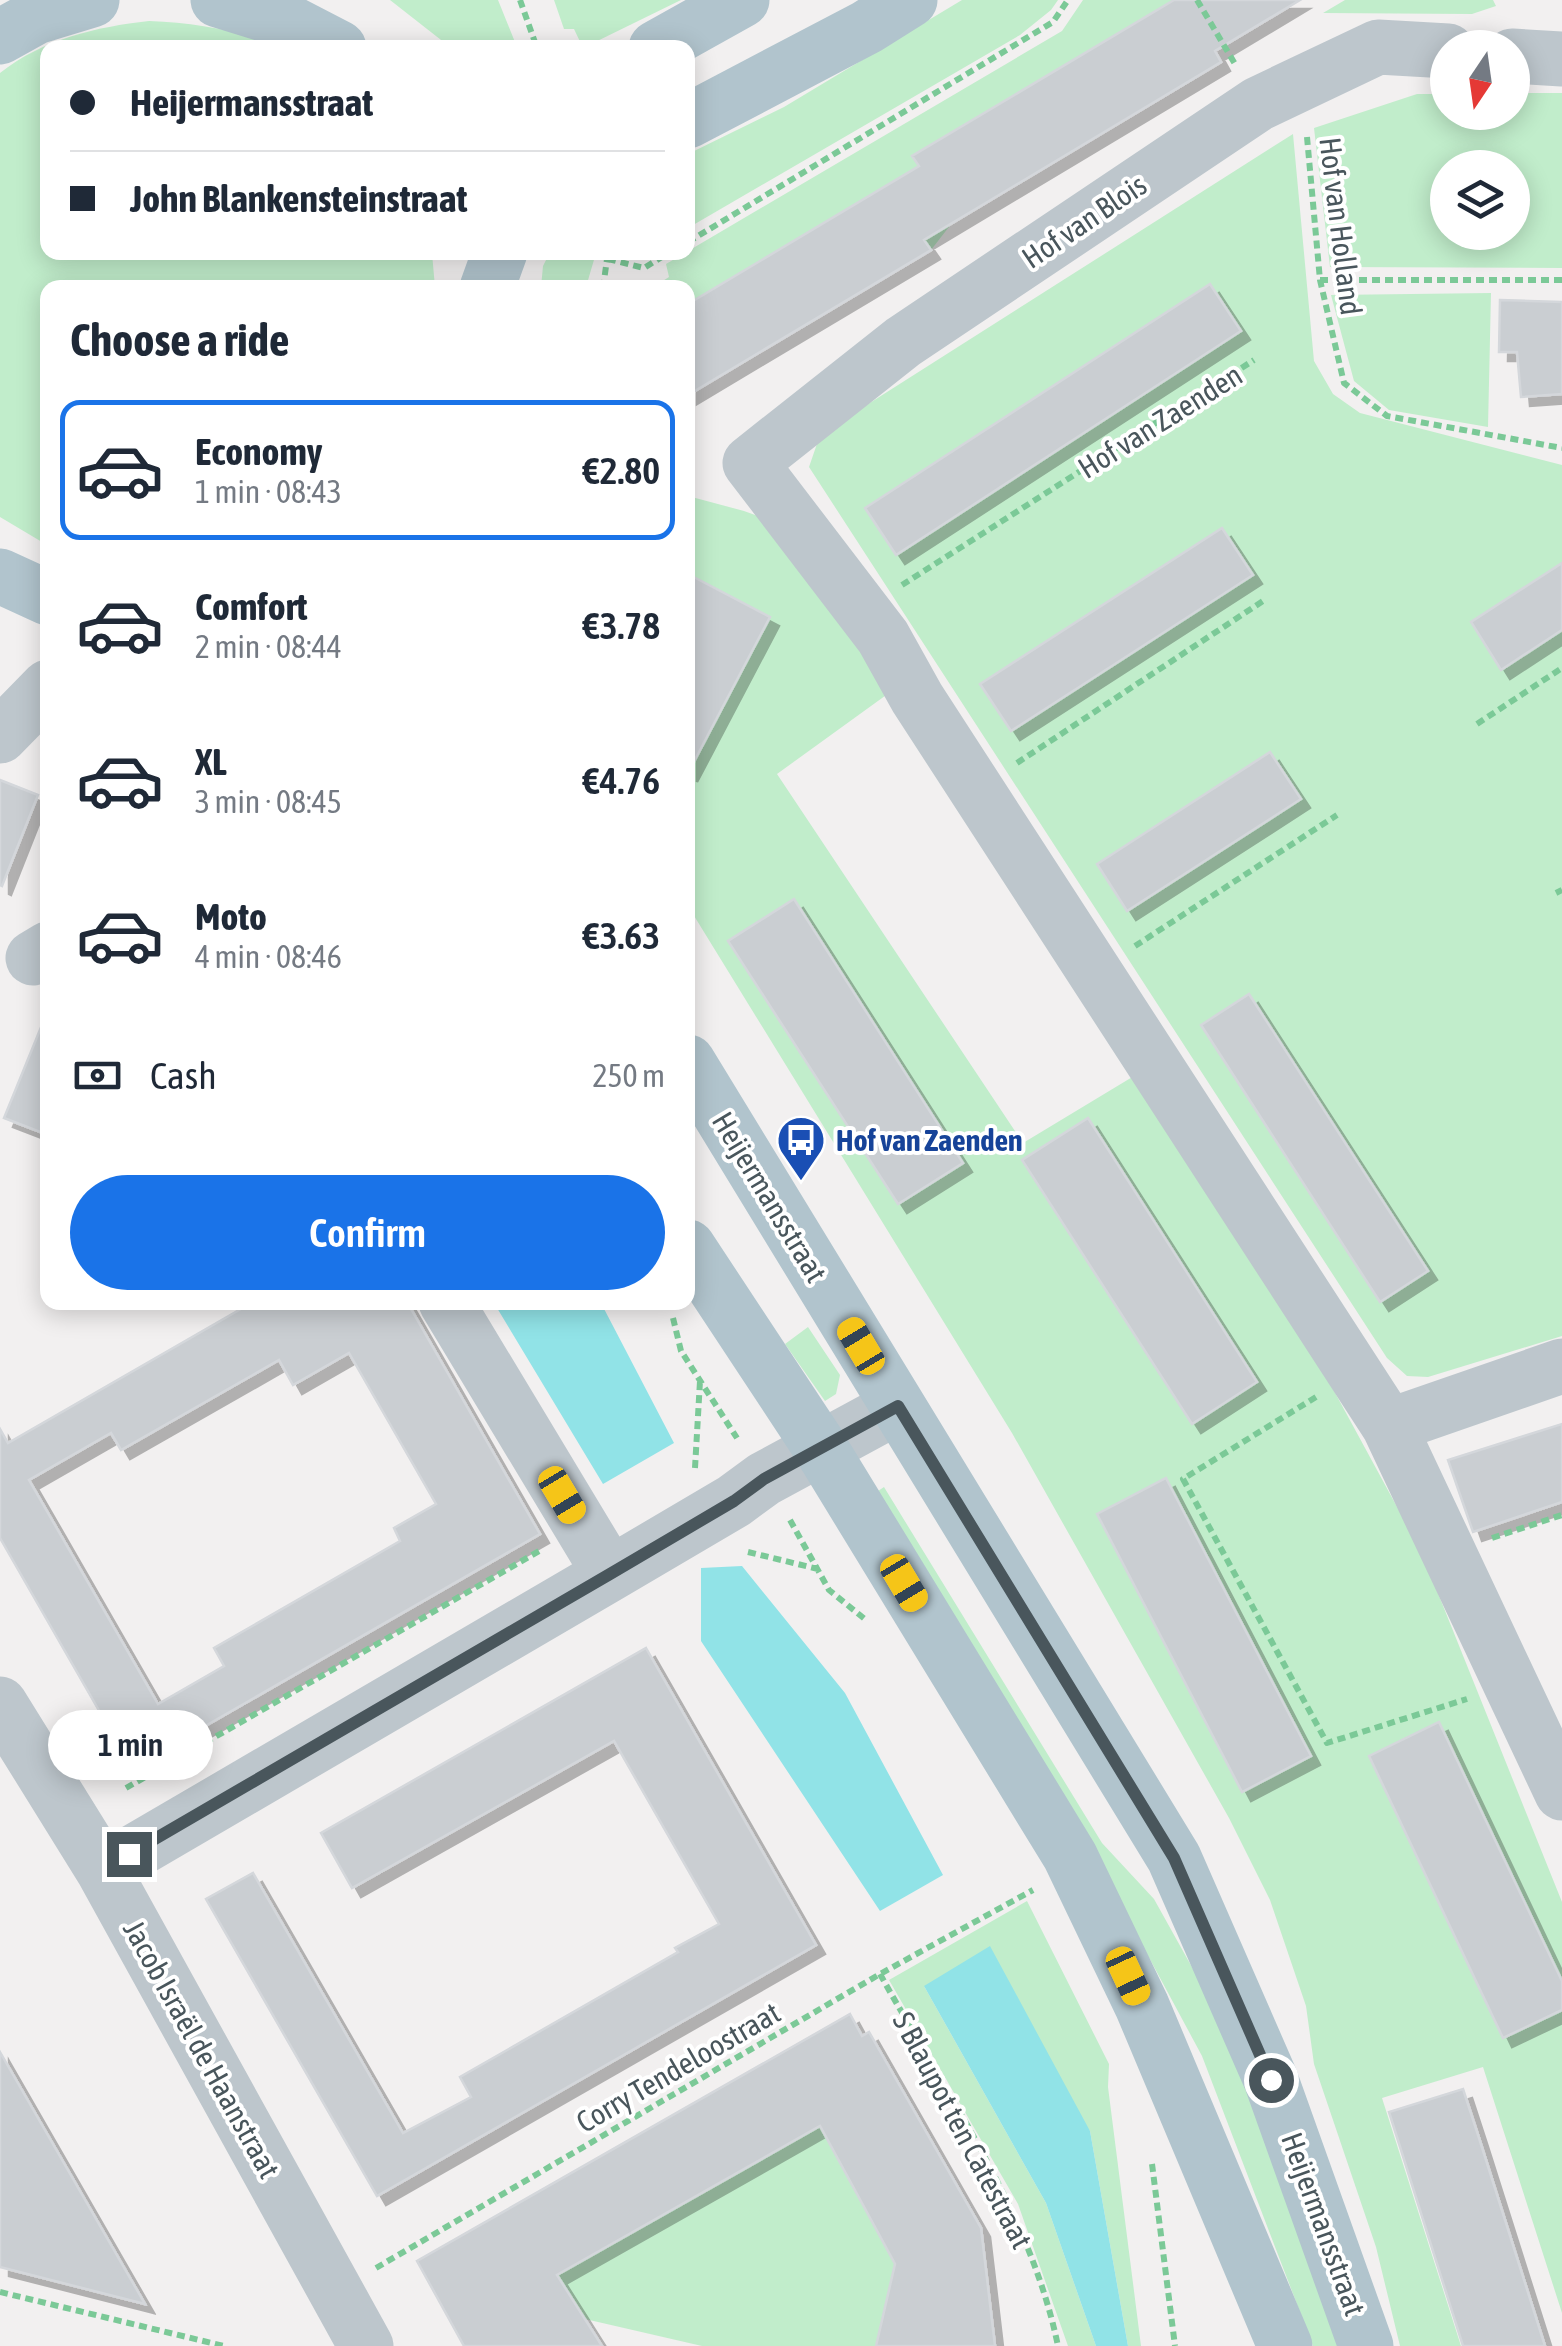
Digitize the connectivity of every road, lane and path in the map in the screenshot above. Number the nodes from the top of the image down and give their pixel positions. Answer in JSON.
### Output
{"nodes":[{"id":1,"x":92,"y":0,"type":"edge"},
{"id":2,"x":218,"y":0,"type":"edge"},
{"id":3,"x":520,"y":0,"type":"edge"},
{"id":4,"x":742,"y":0,"type":"edge"},
{"id":5,"x":910,"y":0,"type":"edge"},
{"id":6,"x":1068,"y":0,"type":"edge"},
{"id":7,"x":1197,"y":0,"type":"edge"},
{"id":8,"x":0,"y":37,"type":"edge"},
{"id":9,"x":324,"y":40,"type":"edge"},
{"id":10,"x":535,"y":40,"type":"edge"},
{"id":11,"x":670,"y":40,"type":"edge"},
{"id":12,"x":1430,"y":50,"type":"edge"},
{"id":13,"x":1530,"y":57,"type":"edge"},
{"id":14,"x":1562,"y":59,"type":"edge"},
{"id":15,"x":1280,"y":92,"type":"junction"},
{"id":16,"x":695,"y":116,"type":"edge"},
{"id":17,"x":695,"y":238,"type":"edge"},
{"id":18,"x":620,"y":260,"type":"edge"},
{"id":19,"x":657,"y":260,"type":"edge"},
{"id":20,"x":1320,"y":280,"type":"junction"},
{"id":21,"x":1562,"y":280,"type":"edge"},
{"id":22,"x":1254,"y":360,"type":"dead end"},
{"id":23,"x":1562,"y":448,"type":"edge"},
{"id":24,"x":0,"y":576,"type":"edge"},
{"id":25,"x":40,"y":594,"type":"edge"},
{"id":26,"x":1263,"y":601,"type":"dead end"},
{"id":27,"x":863,"y":610,"type":"junction"},
{"id":28,"x":1562,"y":668,"type":"edge"},
{"id":29,"x":1476,"y":724,"type":"dead end"},
{"id":30,"x":978,"y":788,"type":"junction"},
{"id":31,"x":1337,"y":815,"type":"dead end"},
{"id":32,"x":1096,"y":971,"type":"junction"},
{"id":33,"x":695,"y":1073,"type":"edge"},
{"id":34,"x":695,"y":1258,"type":"edge"},
{"id":35,"x":451,"y":1310,"type":"edge"},
{"id":36,"x":1562,"y":1366,"type":"edge"},
{"id":37,"x":1354,"y":1373,"type":"junction"},
{"id":38,"x":898,"y":1406,"type":"junction"},
{"id":39,"x":1389,"y":1426,"type":"junction"},
{"id":40,"x":820,"y":1447,"type":"junction"},
{"id":41,"x":1562,"y":1515,"type":"edge"},
{"id":42,"x":581,"y":1527,"type":"junction"},
{"id":43,"x":1448,"y":1552,"type":"junction"},
{"id":44,"x":610,"y":1574,"type":"junction"},
{"id":45,"x":1511,"y":1684,"type":"junction"},
{"id":46,"x":0,"y":1704,"type":"edge"},
{"id":47,"x":126,"y":1788,"type":"dead end"},
{"id":48,"x":1562,"y":1792,"type":"edge"},
{"id":49,"x":103,"y":1870,"type":"junction"},
{"id":50,"x":1043,"y":1885,"type":"dead end"},
{"id":51,"x":880,"y":1974,"type":"junction"},
{"id":52,"x":1152,"y":2160,"type":"dead end"},
{"id":53,"x":337,"y":2291,"type":"junction"},
{"id":54,"x":0,"y":2292,"type":"edge"},
{"id":55,"x":224,"y":2346,"type":"edge"},
{"id":56,"x":366,"y":2346,"type":"edge"},
{"id":57,"x":1058,"y":2346,"type":"edge"},
{"id":58,"x":1176,"y":2346,"type":"edge"},
{"id":59,"x":1285,"y":2346,"type":"edge"},
{"id":60,"x":1366,"y":2346,"type":"edge"}],
"edges":[{"from":1,"to":8,"type":"main road"},
{"from":2,"to":9,"type":"main road"},
{"from":3,"to":10,"type":"path"},
{"from":4,"to":11,"type":"main road"},
{"from":5,"to":16,"type":"main road"},
{"from":6,"to":17,"type":"path"},
{"from":7,"to":15,"type":"path"},
{"from":12,"to":15,"type":"street","name":"Hof van Blois"},
{"from":13,"to":14,"type":"street"},
{"from":15,"to":20,"type":"path","name":"Hof van Holland"},
{"from":15,"to":27,"type":"street","name":"Hof van Blois"},
{"from":18,"to":19,"type":"path"},
{"from":20,"to":21,"type":"path"},
{"from":20,"to":23,"type":"path","name":"Hof van Holland"},
{"from":22,"to":27,"type":"path","name":"Hof van Zaenden"},
{"from":24,"to":25,"type":"main road"},
{"from":26,"to":30,"type":"path"},
{"from":27,"to":30,"type":"street"},
{"from":28,"to":29,"type":"path"},
{"from":30,"to":32,"type":"street"},
{"from":31,"to":32,"type":"path"},
{"from":32,"to":37,"type":"street"},
{"from":33,"to":38,"type":"main road","name":"Heijermansstraat"},
{"from":34,"to":40,"type":"main road"},
{"from":35,"to":42,"type":"street"},
{"from":36,"to":39,"type":"street"},
{"from":37,"to":39,"type":"street"},
{"from":37,"to":45,"type":"path"},
{"from":38,"to":40,"type":"street"},
{"from":38,"to":60,"type":"main road","name":"Heijermansstraat"},
{"from":39,"to":43,"type":"street"},
{"from":40,"to":44,"type":"street"},
{"from":40,"to":59,"type":"main road"},
{"from":41,"to":43,"type":"path"},
{"from":42,"to":44,"type":"street"},
{"from":42,"to":47,"type":"path"},
{"from":43,"to":45,"type":"street"},
{"from":44,"to":49,"type":"street"},
{"from":45,"to":48,"type":"street"},
{"from":46,"to":49,"type":"street","name":"Jacob Israël de Haanstraat"},
{"from":49,"to":53,"type":"street","name":"Jacob Israël de Haanstraat"},
{"from":50,"to":51,"type":"path","name":"Corry Tendeloostraat"},
{"from":51,"to":53,"type":"path","name":"Corry Tendeloostraat"},
{"from":51,"to":57,"type":"path","name":"S Blaupot ten Catestraat"},
{"from":52,"to":58,"type":"path"},
{"from":53,"to":56,"type":"street","name":"Jacob Israël de Haanstraat"},
{"from":54,"to":55,"type":"path"}]}
